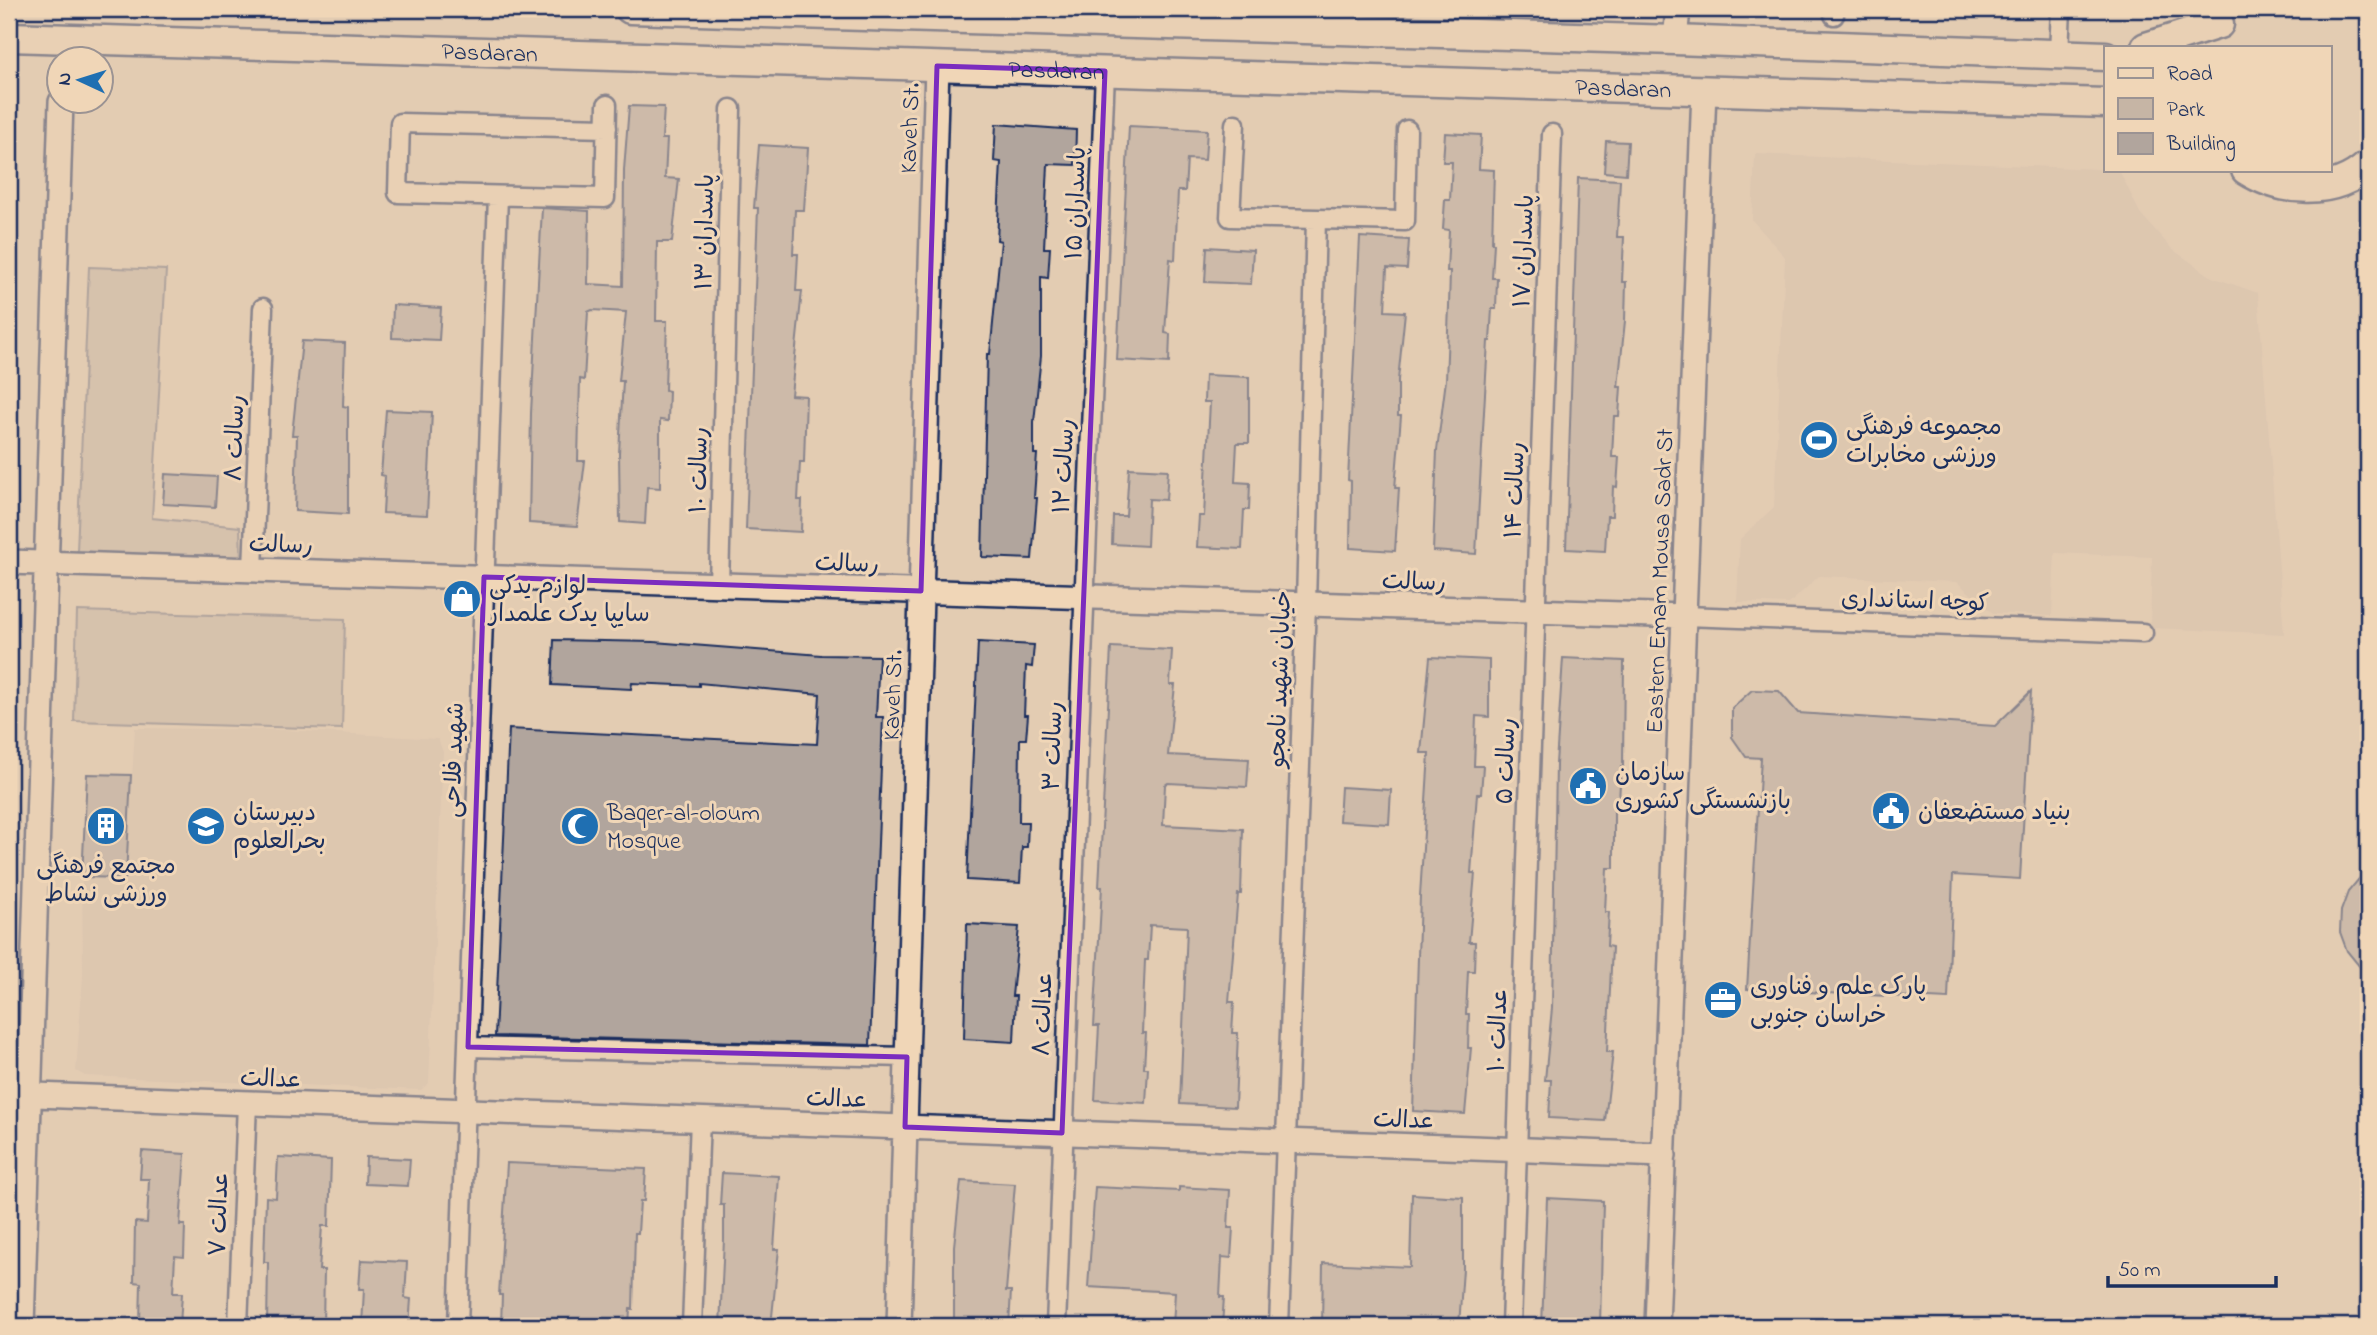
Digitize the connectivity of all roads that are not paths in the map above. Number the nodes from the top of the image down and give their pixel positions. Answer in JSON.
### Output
{"nodes":[{"id":1,"x":630,"y":9,"type":"edge"},
{"id":2,"x":668,"y":9,"type":"edge"},
{"id":3,"x":1678,"y":9,"type":"edge"},
{"id":4,"x":2061,"y":9,"type":"edge"},
{"id":5,"x":940,"y":14,"type":"edge"},
{"id":6,"x":1094,"y":16,"type":"edge"},
{"id":7,"x":2220,"y":27,"type":"edge"},
{"id":8,"x":9,"y":37,"type":"edge"},
{"id":9,"x":1675,"y":40,"type":"junction"},
{"id":10,"x":50,"y":46,"type":"edge"},
{"id":11,"x":2150,"y":46,"type":"edge"},
{"id":12,"x":116,"y":50,"type":"edge"},
{"id":13,"x":2059,"y":52,"type":"junction"},
{"id":14,"x":2104,"y":56,"type":"edge"},
{"id":15,"x":937,"y":66,"type":"junction"},
{"id":16,"x":1105,"y":71,"type":"junction"},
{"id":17,"x":1704,"y":90,"type":"junction"},
{"id":18,"x":2104,"y":103,"type":"edge"},
{"id":19,"x":607,"y":105,"type":"dead end"},
{"id":20,"x":731,"y":109,"type":"dead end"},
{"id":21,"x":61,"y":116,"type":"edge"},
{"id":22,"x":1234,"y":124,"type":"dead end"},
{"id":23,"x":607,"y":128,"type":"junction"},
{"id":24,"x":1407,"y":130,"type":"dead end"},
{"id":25,"x":1552,"y":134,"type":"dead end"},
{"id":26,"x":2367,"y":167,"type":"edge"},
{"id":27,"x":2249,"y":172,"type":"edge"},
{"id":28,"x":498,"y":196,"type":"junction"},
{"id":29,"x":1316,"y":219,"type":"junction"},
{"id":30,"x":263,"y":308,"type":"dead end"},
{"id":31,"x":1093,"y":337,"type":"joint"},
{"id":32,"x":725,"y":356,"type":"joint"},
{"id":33,"x":1543,"y":369,"type":"joint"},
{"id":34,"x":9,"y":562,"type":"edge"},
{"id":35,"x":46,"y":563,"type":"junction"},
{"id":36,"x":253,"y":570,"type":"junction"},
{"id":37,"x":484,"y":577,"type":"junction"},
{"id":38,"x":719,"y":585,"type":"junction"},
{"id":39,"x":921,"y":591,"type":"junction"},
{"id":40,"x":1082,"y":597,"type":"junction"},
{"id":41,"x":1306,"y":604,"type":"junction"},
{"id":42,"x":1534,"y":612,"type":"junction"},
{"id":43,"x":1684,"y":616,"type":"junction"},
{"id":44,"x":2143,"y":633,"type":"dead end"},
{"id":45,"x":1071,"y":898,"type":"joint"},
{"id":46,"x":1526,"y":912,"type":"joint"},
{"id":47,"x":468,"y":1047,"type":"junction"},
{"id":48,"x":907,"y":1057,"type":"junction"},
{"id":49,"x":19,"y":1095,"type":"edge"},
{"id":50,"x":247,"y":1103,"type":"junction"},
{"id":51,"x":465,"y":1111,"type":"junction"},
{"id":52,"x":700,"y":1119,"type":"junction"},
{"id":53,"x":905,"y":1127,"type":"junction"},
{"id":54,"x":1062,"y":1133,"type":"junction"},
{"id":55,"x":1287,"y":1141,"type":"junction"},
{"id":56,"x":1518,"y":1149,"type":"junction"},
{"id":57,"x":1664,"y":1154,"type":"junction"},
{"id":58,"x":22,"y":1326,"type":"edge"},
{"id":59,"x":238,"y":1326,"type":"edge"},
{"id":60,"x":457,"y":1326,"type":"edge"},
{"id":61,"x":692,"y":1326,"type":"edge"},
{"id":62,"x":899,"y":1326,"type":"edge"},
{"id":63,"x":1056,"y":1326,"type":"edge"},
{"id":64,"x":1279,"y":1326,"type":"edge"},
{"id":65,"x":1511,"y":1326,"type":"edge"},
{"id":66,"x":1657,"y":1326,"type":"edge"}],
"edges":[{"from":1,"to":2,"type":"main road","name":"Pasdaran"},
{"from":2,"to":5,"type":"main road","name":"Pasdaran"},
{"from":3,"to":9,"type":"street"},
{"from":4,"to":13,"type":"street"},
{"from":5,"to":6,"type":"main road","name":"Pasdaran"},
{"from":6,"to":9,"type":"main road","name":"Pasdaran"},
{"from":7,"to":11,"type":"main road"},
{"from":8,"to":10,"type":"main road","name":"Pasdaran"},
{"from":9,"to":13,"type":"main road","name":"Pasdaran"},
{"from":12,"to":15,"type":"main road","name":"Pasdaran"},
{"from":13,"to":14,"type":"main road","name":"Pasdaran"},
{"from":15,"to":16,"type":"main road","name":"Pasdaran"},
{"from":15,"to":39,"type":"street","name":"Kaveh St."},
{"from":16,"to":17,"type":"main road","name":"Pasdaran"},
{"from":16,"to":31,"type":"street","name":"پاسداران ۱۵"},
{"from":17,"to":18,"type":"main road","name":"Pasdaran"},
{"from":17,"to":43,"type":"street","name":"Eastern Emam Mousa Sadr St"},
{"from":19,"to":23,"type":"street"},
{"from":20,"to":32,"type":"street","name":"پاسداران ۱۳"},
{"from":21,"to":35,"type":"street"},
{"from":22,"to":29,"type":"street"},
{"from":23,"to":28,"type":"street"},
{"from":23,"to":28,"type":"street"},
{"from":24,"to":29,"type":"street"},
{"from":25,"to":33,"type":"street","name":"پاسداران ۱۷"},
{"from":26,"to":27,"type":"main road"},
{"from":28,"to":37,"type":"street","name":"شهید فلاحی"},
{"from":29,"to":41,"type":"street","name":"خیابان شهید نامجو"},
{"from":30,"to":36,"type":"street","name":"رسالت ۸"},
{"from":31,"to":40,"type":"street","name":"رسالت ۱۲"},
{"from":32,"to":38,"type":"street","name":"رسالت ۱۰"},
{"from":33,"to":42,"type":"street","name":"رسالت ۱۴"},
{"from":34,"to":35,"type":"street","name":"رسالت"},
{"from":35,"to":36,"type":"street","name":"رسالت"},
{"from":35,"to":49,"type":"street"},
{"from":36,"to":37,"type":"street","name":"رسالت"},
{"from":37,"to":38,"type":"street","name":"رسالت"},
{"from":37,"to":47,"type":"street","name":"شهید فلاحی"},
{"from":38,"to":39,"type":"street","name":"رسالت"},
{"from":39,"to":40,"type":"street","name":"رسالت"},
{"from":39,"to":48,"type":"street","name":"Kaveh St."},
{"from":40,"to":41,"type":"street","name":"رسالت"},
{"from":40,"to":45,"type":"street","name":"رسالت ۳"},
{"from":41,"to":42,"type":"street","name":"رسالت"},
{"from":41,"to":55,"type":"street","name":"خیابان شهید نامجو"},
{"from":42,"to":43,"type":"street","name":"رسالت"},
{"from":42,"to":46,"type":"street","name":"رسالت ۵"},
{"from":43,"to":44,"type":"street","name":"کوچه استانداری"},
{"from":43,"to":57,"type":"street","name":"Eastern Emam Mousa Sadr St"},
{"from":45,"to":54,"type":"street","name":"عدالت ۸"},
{"from":46,"to":56,"type":"street","name":"عدالت ۱۰"},
{"from":47,"to":48,"type":"street"},
{"from":47,"to":51,"type":"street","name":"شهید فلاحی"},
{"from":48,"to":53,"type":"street","name":"Kaveh St."},
{"from":49,"to":50,"type":"street","name":"عدالت"},
{"from":49,"to":58,"type":"street"},
{"from":50,"to":51,"type":"street","name":"عدالت"},
{"from":50,"to":59,"type":"street","name":"عدالت ۷"},
{"from":51,"to":52,"type":"street","name":"عدالت"},
{"from":51,"to":60,"type":"street","name":"شهید فلاحی"},
{"from":52,"to":53,"type":"street","name":"عدالت"},
{"from":52,"to":61,"type":"street"},
{"from":53,"to":54,"type":"street","name":"عدالت"},
{"from":53,"to":62,"type":"street","name":"Kaveh St."},
{"from":54,"to":55,"type":"street","name":"عدالت"},
{"from":54,"to":63,"type":"street","name":"عدالت ۸"},
{"from":55,"to":56,"type":"street","name":"عدالت"},
{"from":55,"to":64,"type":"street","name":"خیابان شهید نامجو"},
{"from":56,"to":57,"type":"street","name":"عدالت"},
{"from":56,"to":65,"type":"street","name":"عدالت ۱۰"},
{"from":57,"to":66,"type":"street","name":"Eastern Emam Mousa Sadr St"}]}
